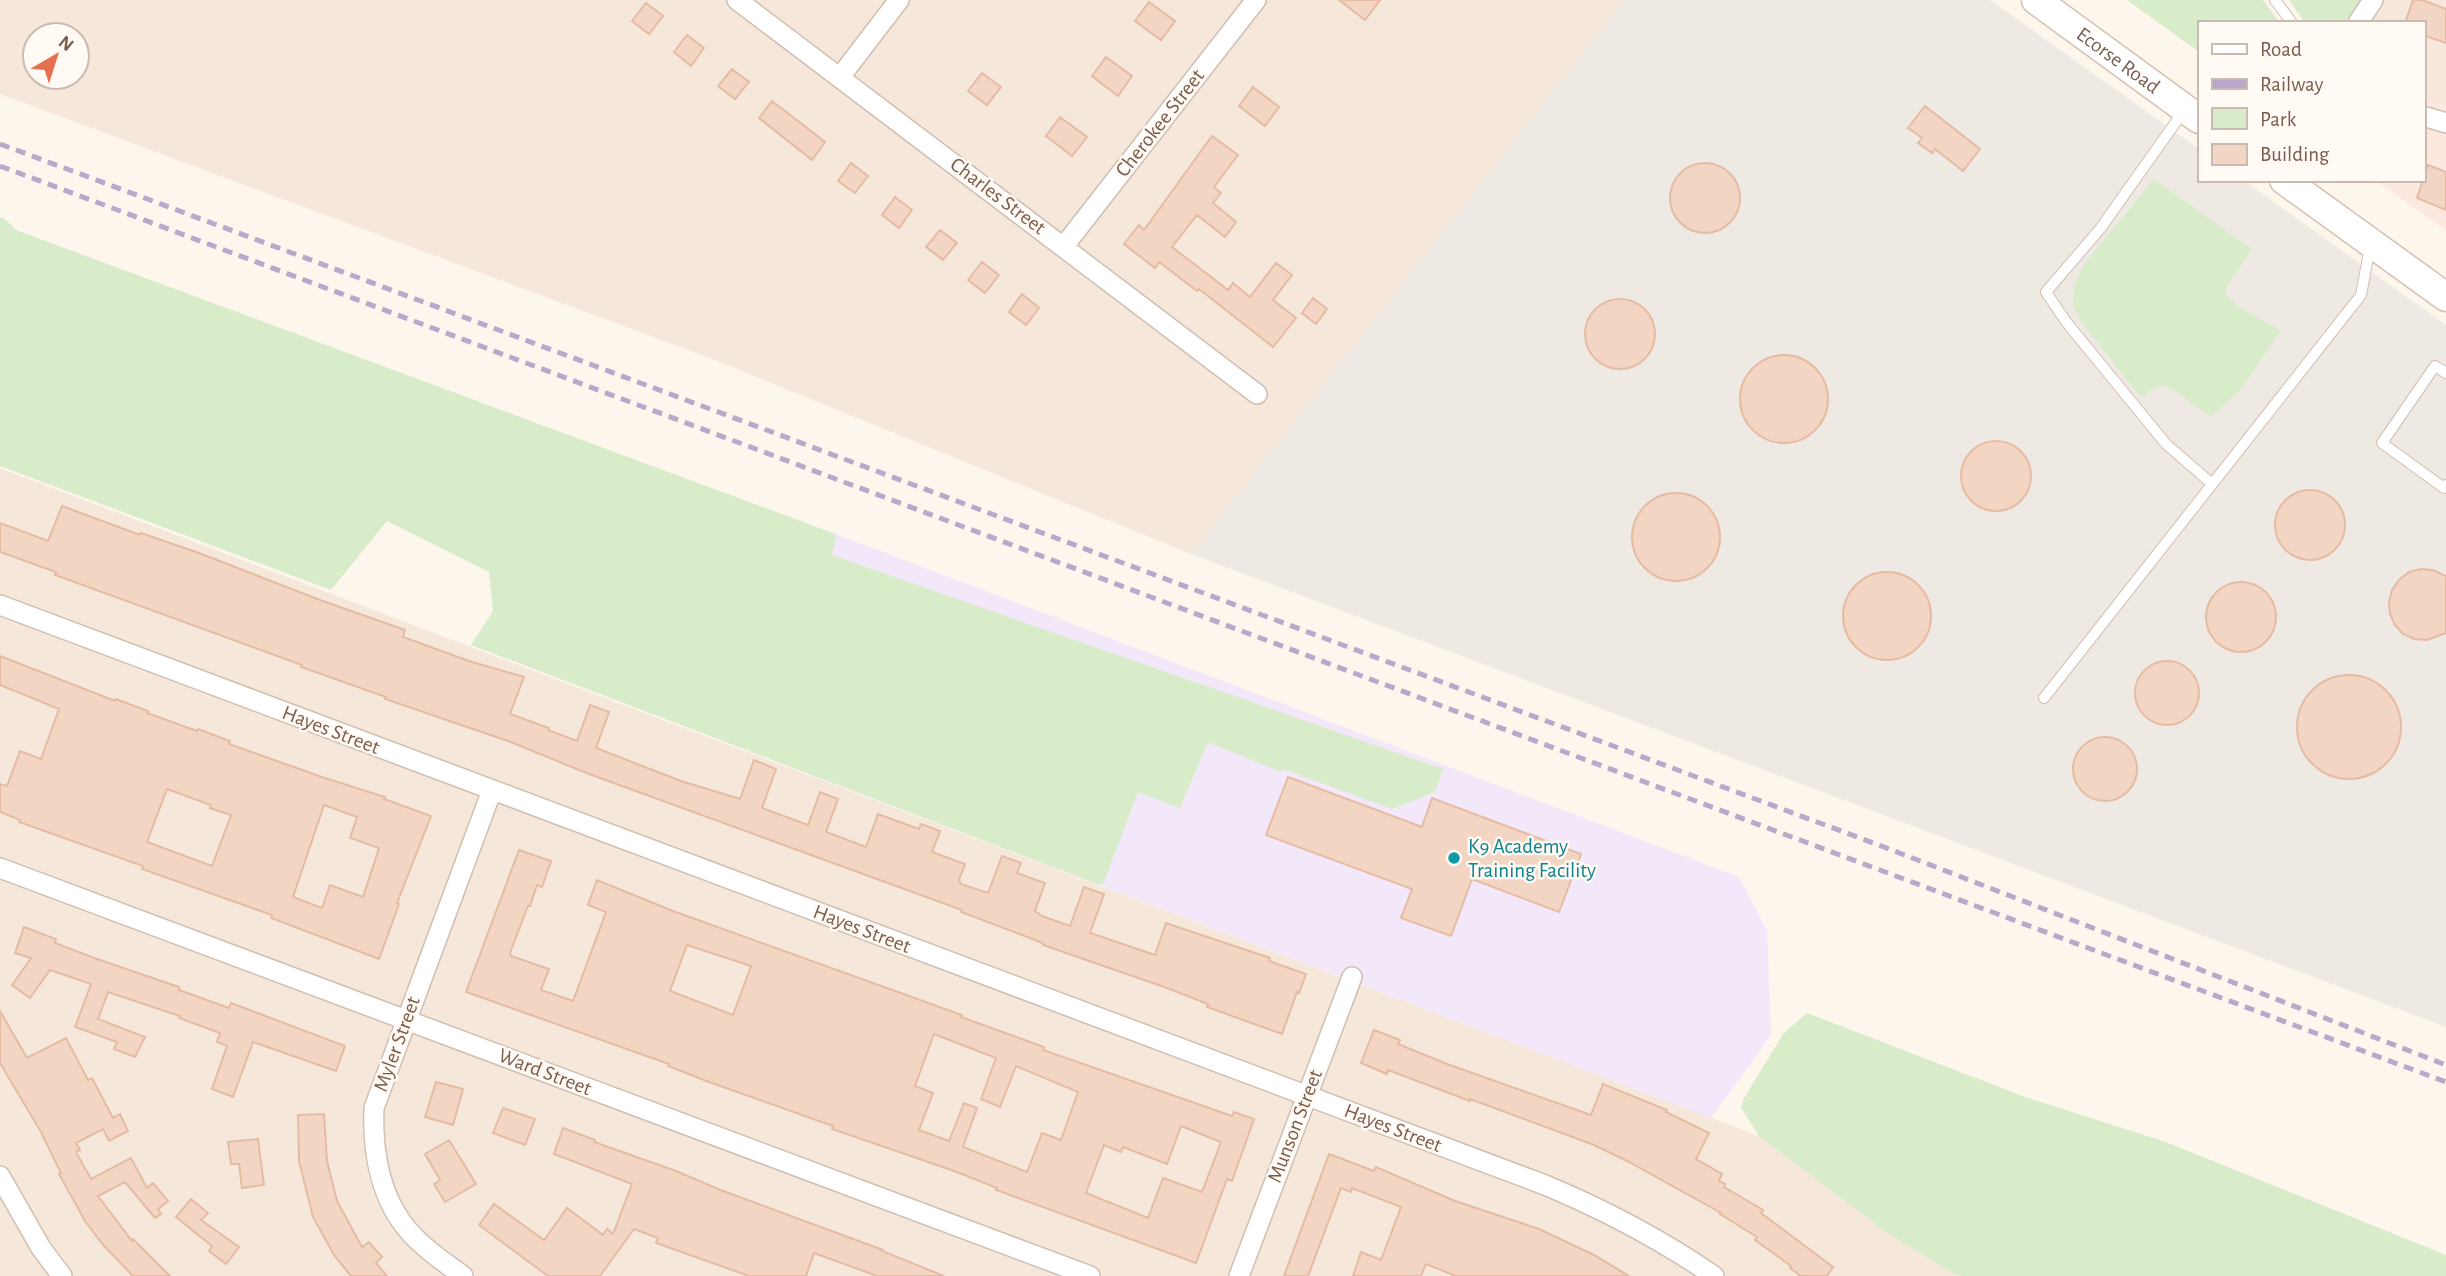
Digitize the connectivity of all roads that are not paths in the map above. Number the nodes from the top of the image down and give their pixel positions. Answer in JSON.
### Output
{"nodes":[{"id":1,"x":737,"y":0,"type":"edge"},
{"id":2,"x":899,"y":0,"type":"edge"},
{"id":3,"x":1256,"y":0,"type":"edge"},
{"id":4,"x":2036,"y":0,"type":"edge"},
{"id":5,"x":2275,"y":0,"type":"edge"},
{"id":6,"x":2373,"y":0,"type":"edge"},
{"id":7,"x":2291,"y":21,"type":"edge"},
{"id":8,"x":2359,"y":21,"type":"edge"},
{"id":9,"x":840,"y":77,"type":"junction"},
{"id":10,"x":2192,"y":114,"type":"edge"},
{"id":11,"x":2425,"y":117,"type":"edge"},
{"id":12,"x":2446,"y":123,"type":"edge"},
{"id":13,"x":2287,"y":182,"type":"edge"},
{"id":14,"x":2371,"y":243,"type":"junction"},
{"id":15,"x":1064,"y":246,"type":"junction"},
{"id":16,"x":2446,"y":297,"type":"edge"},
{"id":17,"x":2446,"y":372,"type":"edge"},
{"id":18,"x":1257,"y":394,"type":"dead end"},
{"id":19,"x":2211,"y":483,"type":"junction"},
{"id":20,"x":2446,"y":485,"type":"edge"},
{"id":21,"x":0,"y":606,"type":"edge"},
{"id":22,"x":2044,"y":698,"type":"dead end"},
{"id":23,"x":492,"y":790,"type":"junction"},
{"id":24,"x":0,"y":868,"type":"edge"},
{"id":25,"x":1352,"y":977,"type":"dead end"},
{"id":26,"x":405,"y":1020,"type":"junction"},
{"id":27,"x":1307,"y":1095,"type":"junction"},
{"id":28,"x":0,"y":1176,"type":"edge"},
{"id":29,"x":62,"y":1276,"type":"edge"},
{"id":30,"x":463,"y":1276,"type":"edge"},
{"id":31,"x":1090,"y":1276,"type":"edge"},
{"id":32,"x":1239,"y":1276,"type":"edge"},
{"id":33,"x":1714,"y":1276,"type":"edge"}],
"edges":[{"from":1,"to":9,"type":"street","name":"Charles Street"},
{"from":2,"to":9,"type":"street"},
{"from":3,"to":15,"type":"street","name":"Cherokee Street"},
{"from":4,"to":10,"type":"main road","name":"Ecorse Road"},
{"from":5,"to":7,"type":"lane"},
{"from":6,"to":8,"type":"street"},
{"from":9,"to":15,"type":"street","name":"Charles Street"},
{"from":10,"to":19,"type":"lane"},
{"from":11,"to":12,"type":"street"},
{"from":13,"to":14,"type":"main road"},
{"from":14,"to":16,"type":"main road"},
{"from":14,"to":19,"type":"lane"},
{"from":15,"to":18,"type":"street","name":"Charles Street"},
{"from":17,"to":20,"type":"lane"},
{"from":19,"to":22,"type":"lane"},
{"from":21,"to":23,"type":"street","name":"Hayes Street"},
{"from":23,"to":26,"type":"street","name":"Myler Street"},
{"from":23,"to":27,"type":"street","name":"Hayes Street"},
{"from":24,"to":26,"type":"street","name":"Ward Street"},
{"from":25,"to":27,"type":"street","name":"Munson Street"},
{"from":26,"to":30,"type":"street","name":"Myler Street"},
{"from":26,"to":31,"type":"street","name":"Ward Street"},
{"from":27,"to":32,"type":"street","name":"Munson Street"},
{"from":27,"to":33,"type":"street","name":"Hayes Street"},
{"from":28,"to":29,"type":"street"}]}
